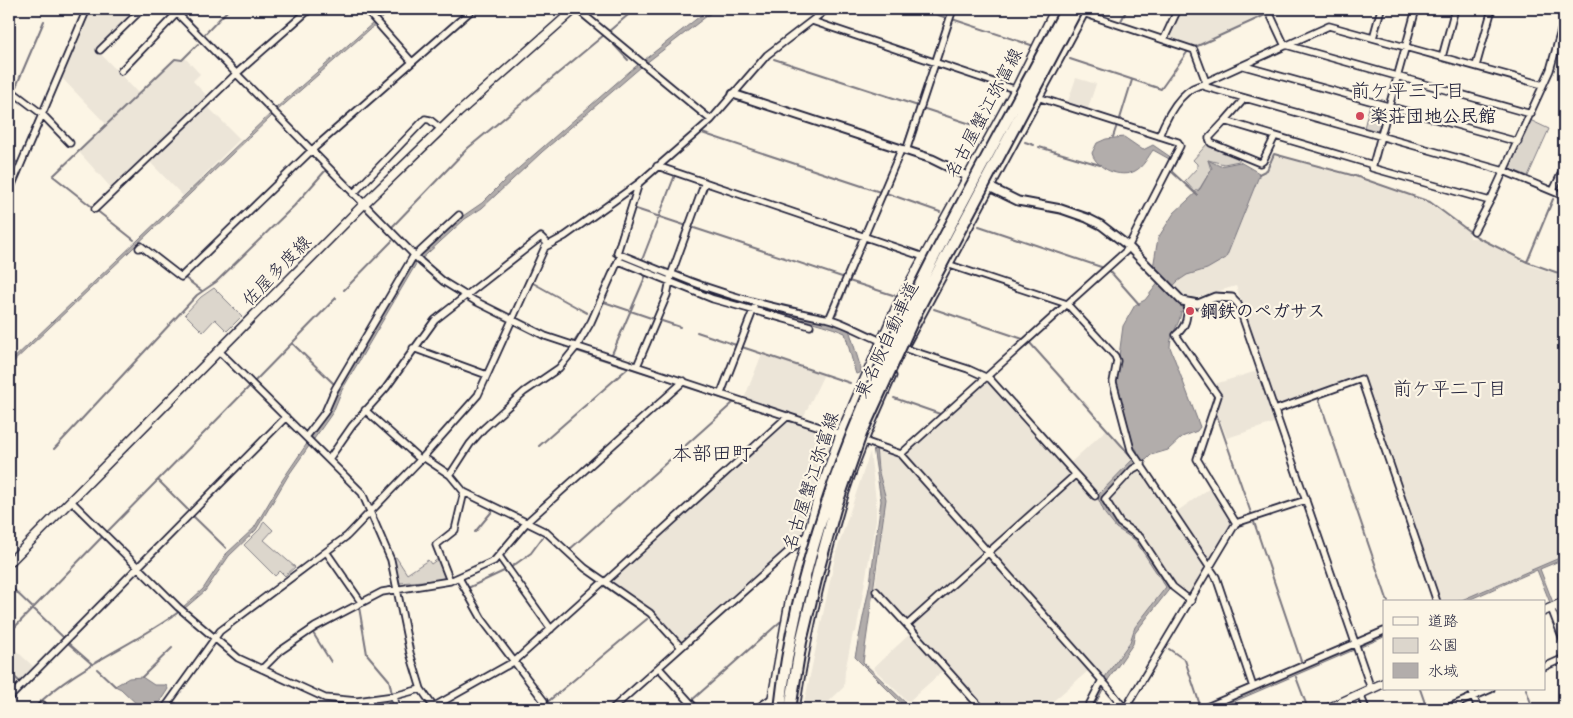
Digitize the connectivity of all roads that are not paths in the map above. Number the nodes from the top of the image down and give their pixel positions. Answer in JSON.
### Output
{"nodes":[{"id":1,"x":87,"y":9,"type":"edge"},
{"id":2,"x":142,"y":9,"type":"edge"},
{"id":3,"x":310,"y":9,"type":"edge"},
{"id":4,"x":365,"y":9,"type":"edge"},
{"id":5,"x":473,"y":9,"type":"edge"},
{"id":6,"x":576,"y":9,"type":"edge"},
{"id":7,"x":827,"y":9,"type":"edge"},
{"id":8,"x":953,"y":9,"type":"edge"},
{"id":9,"x":1056,"y":9,"type":"edge"},
{"id":10,"x":1068,"y":9,"type":"edge"},
{"id":11,"x":1178,"y":9,"type":"edge"},
{"id":12,"x":1261,"y":9,"type":"edge"},
{"id":13,"x":1381,"y":9,"type":"edge"},
{"id":14,"x":1416,"y":9,"type":"edge"},
{"id":15,"x":1455,"y":9,"type":"edge"},
{"id":16,"x":1492,"y":9,"type":"edge"},
{"id":17,"x":1083,"y":10,"type":"edge"},
{"id":18,"x":175,"y":11,"type":"edge"},
{"id":19,"x":1564,"y":20,"type":"edge"},
{"id":20,"x":812,"y":21,"type":"junction"},
{"id":21,"x":1373,"y":38,"type":"junction"},
{"id":22,"x":1164,"y":39,"type":"junction"},
{"id":23,"x":1286,"y":45,"type":"junction"},
{"id":24,"x":1406,"y":47,"type":"junction"},
{"id":25,"x":100,"y":50,"type":"dead end"},
{"id":26,"x":1442,"y":57,"type":"junction"},
{"id":27,"x":412,"y":62,"type":"junction"},
{"id":28,"x":935,"y":62,"type":"junction"},
{"id":29,"x":1244,"y":66,"type":"junction"},
{"id":30,"x":1476,"y":66,"type":"junction"},
{"id":31,"x":121,"y":71,"type":"dead end"},
{"id":32,"x":237,"y":73,"type":"junction"},
{"id":33,"x":1398,"y":76,"type":"junction"},
{"id":34,"x":1206,"y":83,"type":"junction"},
{"id":35,"x":1543,"y":85,"type":"junction"},
{"id":36,"x":9,"y":89,"type":"edge"},
{"id":37,"x":1016,"y":90,"type":"junction"},
{"id":38,"x":733,"y":94,"type":"junction"},
{"id":39,"x":1245,"y":98,"type":"junction"},
{"id":40,"x":1041,"y":99,"type":"junction"},
{"id":41,"x":1390,"y":106,"type":"junction"},
{"id":42,"x":42,"y":114,"type":"junction"},
{"id":43,"x":1531,"y":114,"type":"junction"},
{"id":44,"x":711,"y":120,"type":"junction"},
{"id":45,"x":1225,"y":121,"type":"junction"},
{"id":46,"x":441,"y":129,"type":"junction"},
{"id":47,"x":1159,"y":136,"type":"junction"},
{"id":48,"x":1275,"y":136,"type":"junction"},
{"id":49,"x":1381,"y":137,"type":"junction"},
{"id":50,"x":1518,"y":142,"type":"junction"},
{"id":51,"x":70,"y":143,"type":"dead end"},
{"id":52,"x":312,"y":150,"type":"junction"},
{"id":53,"x":903,"y":151,"type":"junction"},
{"id":54,"x":657,"y":166,"type":"junction"},
{"id":55,"x":1372,"y":168,"type":"junction"},
{"id":56,"x":1564,"y":168,"type":"edge"},
{"id":57,"x":1504,"y":172,"type":"junction"},
{"id":58,"x":969,"y":176,"type":"junction"},
{"id":59,"x":639,"y":182,"type":"junction"},
{"id":60,"x":704,"y":182,"type":"junction"},
{"id":61,"x":990,"y":187,"type":"junction"},
{"id":62,"x":1554,"y":191,"type":"junction"},
{"id":63,"x":9,"y":192,"type":"edge"},
{"id":64,"x":353,"y":194,"type":"junction"},
{"id":65,"x":1564,"y":196,"type":"edge"},
{"id":66,"x":1490,"y":201,"type":"junction"},
{"id":67,"x":362,"y":205,"type":"junction"},
{"id":68,"x":95,"y":208,"type":"dead end"},
{"id":69,"x":459,"y":215,"type":"dead end"},
{"id":70,"x":1474,"y":231,"type":"dead end"},
{"id":71,"x":865,"y":236,"type":"junction"},
{"id":72,"x":549,"y":245,"type":"junction"},
{"id":73,"x":1127,"y":245,"type":"junction"},
{"id":74,"x":139,"y":248,"type":"dead end"},
{"id":75,"x":923,"y":257,"type":"junction"},
{"id":76,"x":416,"y":258,"type":"junction"},
{"id":77,"x":620,"y":258,"type":"junction"},
{"id":78,"x":950,"y":265,"type":"junction"},
{"id":79,"x":671,"y":278,"type":"junction"},
{"id":80,"x":466,"y":295,"type":"junction"},
{"id":81,"x":1232,"y":298,"type":"joint"},
{"id":82,"x":1188,"y":303,"type":"junction"},
{"id":83,"x":1067,"y":304,"type":"junction"},
{"id":84,"x":755,"y":307,"type":"junction"},
{"id":85,"x":830,"y":317,"type":"junction"},
{"id":86,"x":512,"y":321,"type":"junction"},
{"id":87,"x":810,"y":326,"type":"dead end"},
{"id":88,"x":881,"y":341,"type":"junction"},
{"id":89,"x":577,"y":346,"type":"junction"},
{"id":90,"x":413,"y":348,"type":"junction"},
{"id":91,"x":905,"y":348,"type":"junction"},
{"id":92,"x":219,"y":351,"type":"junction"},
{"id":93,"x":637,"y":366,"type":"junction"},
{"id":94,"x":487,"y":375,"type":"junction"},
{"id":95,"x":986,"y":376,"type":"junction"},
{"id":96,"x":684,"y":381,"type":"junction"},
{"id":97,"x":720,"y":393,"type":"junction"},
{"id":98,"x":365,"y":410,"type":"junction"},
{"id":99,"x":1275,"y":410,"type":"junction"},
{"id":100,"x":788,"y":416,"type":"junction"},
{"id":101,"x":286,"y":417,"type":"junction"},
{"id":102,"x":841,"y":434,"type":"junction"},
{"id":103,"x":307,"y":438,"type":"junction"},
{"id":104,"x":865,"y":440,"type":"junction"},
{"id":105,"x":901,"y":454,"type":"junction"},
{"id":106,"x":329,"y":459,"type":"junction"},
{"id":107,"x":422,"y":459,"type":"junction"},
{"id":108,"x":1142,"y":463,"type":"junction"},
{"id":109,"x":1076,"y":474,"type":"junction"},
{"id":110,"x":450,"y":475,"type":"junction"},
{"id":111,"x":464,"y":492,"type":"junction"},
{"id":112,"x":1095,"y":496,"type":"dead end"},
{"id":113,"x":1306,"y":500,"type":"junction"},
{"id":114,"x":71,"y":501,"type":"junction"},
{"id":115,"x":372,"y":512,"type":"junction"},
{"id":116,"x":527,"y":522,"type":"junction"},
{"id":117,"x":1236,"y":523,"type":"junction"},
{"id":118,"x":809,"y":533,"type":"junction"},
{"id":119,"x":988,"y":552,"type":"junction"},
{"id":120,"x":327,"y":553,"type":"junction"},
{"id":121,"x":499,"y":556,"type":"junction"},
{"id":122,"x":9,"y":563,"type":"edge"},
{"id":123,"x":139,"y":568,"type":"junction"},
{"id":124,"x":1210,"y":570,"type":"junction"},
{"id":125,"x":459,"y":578,"type":"junction"},
{"id":126,"x":450,"y":581,"type":"junction"},
{"id":127,"x":605,"y":581,"type":"junction"},
{"id":128,"x":398,"y":588,"type":"junction"},
{"id":129,"x":876,"y":591,"type":"dead end"},
{"id":130,"x":1436,"y":600,"type":"edge"},
{"id":131,"x":1191,"y":601,"type":"junction"},
{"id":132,"x":361,"y":602,"type":"junction"},
{"id":133,"x":1554,"y":606,"type":"edge"},
{"id":134,"x":1564,"y":624,"type":"edge"},
{"id":135,"x":907,"y":625,"type":"junction"},
{"id":136,"x":550,"y":629,"type":"junction"},
{"id":137,"x":1383,"y":632,"type":"edge"},
{"id":138,"x":215,"y":638,"type":"junction"},
{"id":139,"x":1564,"y":642,"type":"edge"},
{"id":140,"x":1355,"y":646,"type":"junction"},
{"id":141,"x":681,"y":647,"type":"junction"},
{"id":142,"x":1564,"y":658,"type":"edge"},
{"id":143,"x":515,"y":661,"type":"junction"},
{"id":144,"x":1546,"y":665,"type":"edge"},
{"id":145,"x":659,"y":668,"type":"junction"},
{"id":146,"x":262,"y":669,"type":"junction"},
{"id":147,"x":1104,"y":682,"type":"junction"},
{"id":148,"x":1383,"y":683,"type":"edge"},
{"id":149,"x":1253,"y":687,"type":"junction"},
{"id":150,"x":421,"y":689,"type":"junction"},
{"id":151,"x":1370,"y":689,"type":"junction"},
{"id":152,"x":1471,"y":690,"type":"edge"},
{"id":153,"x":1489,"y":690,"type":"edge"},
{"id":154,"x":1360,"y":694,"type":"junction"},
{"id":155,"x":394,"y":696,"type":"junction"},
{"id":156,"x":1474,"y":697,"type":"junction"},
{"id":157,"x":9,"y":698,"type":"edge"},
{"id":158,"x":772,"y":698,"type":"junction"},
{"id":159,"x":544,"y":701,"type":"dead end"},
{"id":160,"x":434,"y":708,"type":"edge"},
{"id":161,"x":164,"y":709,"type":"edge"},
{"id":162,"x":397,"y":709,"type":"edge"},
{"id":163,"x":612,"y":709,"type":"edge"},
{"id":164,"x":696,"y":709,"type":"edge"},
{"id":165,"x":756,"y":709,"type":"edge"},
{"id":166,"x":771,"y":709,"type":"edge"},
{"id":167,"x":780,"y":709,"type":"edge"},
{"id":168,"x":790,"y":709,"type":"edge"},
{"id":169,"x":796,"y":709,"type":"edge"},
{"id":170,"x":982,"y":709,"type":"edge"},
{"id":171,"x":1088,"y":709,"type":"edge"},
{"id":172,"x":1125,"y":709,"type":"edge"},
{"id":173,"x":1202,"y":709,"type":"edge"},
{"id":174,"x":1327,"y":709,"type":"edge"},
{"id":175,"x":1366,"y":709,"type":"edge"},
{"id":176,"x":1445,"y":709,"type":"edge"},
{"id":177,"x":1478,"y":709,"type":"edge"}],
"edges":[{"from":1,"to":42,"type":"street"},
{"from":2,"to":25,"type":"street"},
{"from":3,"to":32,"type":"street"},
{"from":4,"to":27,"type":"street"},
{"from":5,"to":27,"type":"street"},
{"from":6,"to":44,"type":"street"},
{"from":6,"to":46,"type":"main road","name":"佐屋多度線"},
{"from":7,"to":20,"type":"street"},
{"from":8,"to":28,"type":"street"},
{"from":9,"to":37,"type":"main road","name":"名古屋蟹江弥富線"},
{"from":10,"to":17,"type":"street"},
{"from":10,"to":167,"type":"highway","name":"東名阪自動車道","bridge":true},
{"from":11,"to":22,"type":"street"},
{"from":12,"to":23,"type":"street"},
{"from":13,"to":21,"type":"street"},
{"from":14,"to":24,"type":"street"},
{"from":15,"to":26,"type":"street"},
{"from":16,"to":30,"type":"street"},
{"from":17,"to":22,"type":"street"},
{"from":17,"to":40,"type":"street"},
{"from":17,"to":168,"type":"highway","name":"東名阪自動車道","bridge":true},
{"from":18,"to":31,"type":"street"},
{"from":18,"to":32,"type":"street"},
{"from":19,"to":35,"type":"street"},
{"from":20,"to":28,"type":"street"},
{"from":20,"to":38,"type":"street"},
{"from":21,"to":23,"type":"street"},
{"from":21,"to":24,"type":"street"},
{"from":22,"to":34,"type":"street"},
{"from":23,"to":29,"type":"street"},
{"from":23,"to":33,"type":"street"},
{"from":24,"to":26,"type":"street"},
{"from":24,"to":33,"type":"street"},
{"from":26,"to":30,"type":"street"},
{"from":27,"to":52,"type":"street"},
{"from":28,"to":37,"type":"street"},
{"from":28,"to":53,"type":"street"},
{"from":29,"to":34,"type":"street"},
{"from":29,"to":41,"type":"street"},
{"from":30,"to":35,"type":"street"},
{"from":32,"to":52,"type":"street"},
{"from":32,"to":68,"type":"street"},
{"from":33,"to":41,"type":"street"},
{"from":33,"to":43,"type":"street"},
{"from":34,"to":39,"type":"street"},
{"from":34,"to":47,"type":"street"},
{"from":35,"to":43,"type":"street"},
{"from":36,"to":42,"type":"street"},
{"from":37,"to":40,"type":"street"},
{"from":37,"to":58,"type":"main road","name":"名古屋蟹江弥富線"},
{"from":38,"to":44,"type":"street"},
{"from":38,"to":53,"type":"street"},
{"from":39,"to":45,"type":"street"},
{"from":39,"to":49,"type":"street"},
{"from":40,"to":47,"type":"street"},
{"from":40,"to":61,"type":"street"},
{"from":41,"to":49,"type":"street"},
{"from":41,"to":50,"type":"street"},
{"from":42,"to":51,"type":"street"},
{"from":42,"to":63,"type":"street"},
{"from":43,"to":50,"type":"street"},
{"from":44,"to":54,"type":"street"},
{"from":45,"to":48,"type":"street"},
{"from":45,"to":48,"type":"street"},
{"from":46,"to":64,"type":"street"},
{"from":46,"to":67,"type":"main road","name":"佐屋多度線"},
{"from":47,"to":73,"type":"street"},
{"from":48,"to":55,"type":"street"},
{"from":49,"to":55,"type":"street"},
{"from":49,"to":57,"type":"street"},
{"from":50,"to":57,"type":"street"},
{"from":52,"to":64,"type":"street"},
{"from":52,"to":74,"type":"street"},
{"from":53,"to":58,"type":"street"},
{"from":53,"to":71,"type":"street"},
{"from":54,"to":59,"type":"street"},
{"from":54,"to":60,"type":"street"},
{"from":55,"to":66,"type":"street"},
{"from":56,"to":62,"type":"street"},
{"from":57,"to":62,"type":"street"},
{"from":57,"to":66,"type":"street"},
{"from":58,"to":61,"type":"street"},
{"from":58,"to":75,"type":"main road","name":"名古屋蟹江弥富線"},
{"from":59,"to":72,"type":"street"},
{"from":59,"to":77,"type":"street"},
{"from":60,"to":71,"type":"street"},
{"from":60,"to":79,"type":"street"},
{"from":61,"to":73,"type":"street"},
{"from":61,"to":78,"type":"street"},
{"from":62,"to":65,"type":"street"},
{"from":64,"to":67,"type":"street"},
{"from":66,"to":70,"type":"street"},
{"from":67,"to":76,"type":"street"},
{"from":67,"to":92,"type":"main road","name":"佐屋多度線"},
{"from":69,"to":76,"type":"street"},
{"from":71,"to":75,"type":"street"},
{"from":71,"to":85,"type":"street"},
{"from":72,"to":80,"type":"street"},
{"from":72,"to":86,"type":"street"},
{"from":73,"to":82,"type":"street"},
{"from":73,"to":83,"type":"street"},
{"from":75,"to":78,"type":"street"},
{"from":75,"to":88,"type":"main road","name":"名古屋蟹江弥富線"},
{"from":76,"to":80,"type":"street"},
{"from":76,"to":103,"type":"street"},
{"from":77,"to":79,"type":"street"},
{"from":77,"to":89,"type":"street"},
{"from":78,"to":83,"type":"street"},
{"from":78,"to":91,"type":"street"},
{"from":79,"to":84,"type":"street"},
{"from":79,"to":93,"type":"street"},
{"from":80,"to":86,"type":"street"},
{"from":80,"to":90,"type":"street"},
{"from":81,"to":82,"type":"street"},
{"from":81,"to":99,"type":"street"},
{"from":82,"to":117,"type":"street"},
{"from":83,"to":95,"type":"street"},
{"from":83,"to":108,"type":"street"},
{"from":84,"to":85,"type":"street"},
{"from":84,"to":87,"type":"street"},
{"from":84,"to":97,"type":"street"},
{"from":85,"to":88,"type":"street"},
{"from":86,"to":89,"type":"street"},
{"from":86,"to":94,"type":"street"},
{"from":88,"to":91,"type":"street"},
{"from":88,"to":102,"type":"main road","name":"名古屋蟹江弥富線"},
{"from":89,"to":93,"type":"street"},
{"from":89,"to":110,"type":"street"},
{"from":90,"to":94,"type":"street"},
{"from":90,"to":98,"type":"street"},
{"from":91,"to":95,"type":"street"},
{"from":91,"to":104,"type":"street"},
{"from":92,"to":101,"type":"street"},
{"from":92,"to":114,"type":"main road","name":"佐屋多度線"},
{"from":93,"to":96,"type":"street"},
{"from":94,"to":107,"type":"street"},
{"from":95,"to":105,"type":"street"},
{"from":95,"to":109,"type":"street"},
{"from":96,"to":97,"type":"street"},
{"from":96,"to":116,"type":"street"},
{"from":97,"to":100,"type":"street"},
{"from":98,"to":106,"type":"street"},
{"from":98,"to":107,"type":"street"},
{"from":99,"to":113,"type":"street"},
{"from":99,"to":130,"type":"street"},
{"from":100,"to":102,"type":"street"},
{"from":100,"to":127,"type":"street"},
{"from":101,"to":103,"type":"street"},
{"from":101,"to":123,"type":"street"},
{"from":102,"to":104,"type":"street"},
{"from":102,"to":118,"type":"main road","name":"名古屋蟹江弥富線"},
{"from":103,"to":106,"type":"street"},
{"from":104,"to":105,"type":"street"},
{"from":104,"to":169,"type":"street"},
{"from":105,"to":119,"type":"street"},
{"from":106,"to":115,"type":"street"},
{"from":107,"to":110,"type":"street"},
{"from":107,"to":115,"type":"street"},
{"from":108,"to":124,"type":"street"},
{"from":108,"to":131,"type":"street"},
{"from":109,"to":112,"type":"street"},
{"from":109,"to":119,"type":"street"},
{"from":110,"to":111,"type":"street"},
{"from":111,"to":116,"type":"street"},
{"from":111,"to":126,"type":"street"},
{"from":113,"to":117,"type":"street"},
{"from":113,"to":140,"type":"street"},
{"from":114,"to":122,"type":"main road","name":"佐屋多度線"},
{"from":114,"to":123,"type":"street"},
{"from":115,"to":120,"type":"street"},
{"from":115,"to":128,"type":"street"},
{"from":116,"to":121,"type":"street"},
{"from":116,"to":127,"type":"street"},
{"from":117,"to":124,"type":"street"},
{"from":118,"to":141,"type":"street"},
{"from":118,"to":158,"type":"main road","name":"名古屋蟹江弥富線"},
{"from":119,"to":135,"type":"street"},
{"from":119,"to":147,"type":"street"},
{"from":120,"to":132,"type":"street"},
{"from":120,"to":138,"type":"street"},
{"from":121,"to":125,"type":"street"},
{"from":121,"to":136,"type":"street"},
{"from":123,"to":138,"type":"street"},
{"from":123,"to":157,"type":"street"},
{"from":124,"to":131,"type":"street"},
{"from":124,"to":149,"type":"street"},
{"from":125,"to":126,"type":"street"},
{"from":125,"to":143,"type":"street"},
{"from":126,"to":128,"type":"street"},
{"from":127,"to":136,"type":"street"},
{"from":127,"to":141,"type":"street"},
{"from":128,"to":132,"type":"street"},
{"from":128,"to":150,"type":"street"},
{"from":129,"to":135,"type":"street"},
{"from":131,"to":172,"type":"street"},
{"from":132,"to":146,"type":"street"},
{"from":133,"to":134,"type":"street"},
{"from":133,"to":139,"type":"street"},
{"from":135,"to":170,"type":"street"},
{"from":136,"to":143,"type":"street"},
{"from":137,"to":140,"type":"street"},
{"from":138,"to":146,"type":"street"},
{"from":138,"to":161,"type":"street"},
{"from":140,"to":149,"type":"street"},
{"from":140,"to":151,"type":"street"},
{"from":141,"to":145,"type":"street"},
{"from":142,"to":144,"type":"street"},
{"from":143,"to":159,"type":"street"},
{"from":143,"to":160,"type":"street"},
{"from":145,"to":163,"type":"street"},
{"from":145,"to":164,"type":"street"},
{"from":146,"to":155,"type":"street"},
{"from":147,"to":171,"type":"street"},
{"from":147,"to":172,"type":"street"},
{"from":148,"to":151,"type":"main road"},
{"from":149,"to":173,"type":"street"},
{"from":150,"to":155,"type":"street"},
{"from":150,"to":160,"type":"street"},
{"from":151,"to":154,"type":"main road"},
{"from":152,"to":156,"type":"street"},
{"from":153,"to":156,"type":"street"},
{"from":154,"to":174,"type":"main road"},
{"from":154,"to":175,"type":"street"},
{"from":155,"to":162,"type":"street"},
{"from":156,"to":176,"type":"street"},
{"from":156,"to":177,"type":"street"},
{"from":158,"to":165,"type":"street"},
{"from":158,"to":166,"type":"main road","name":"名古屋蟹江弥富線"}]}
